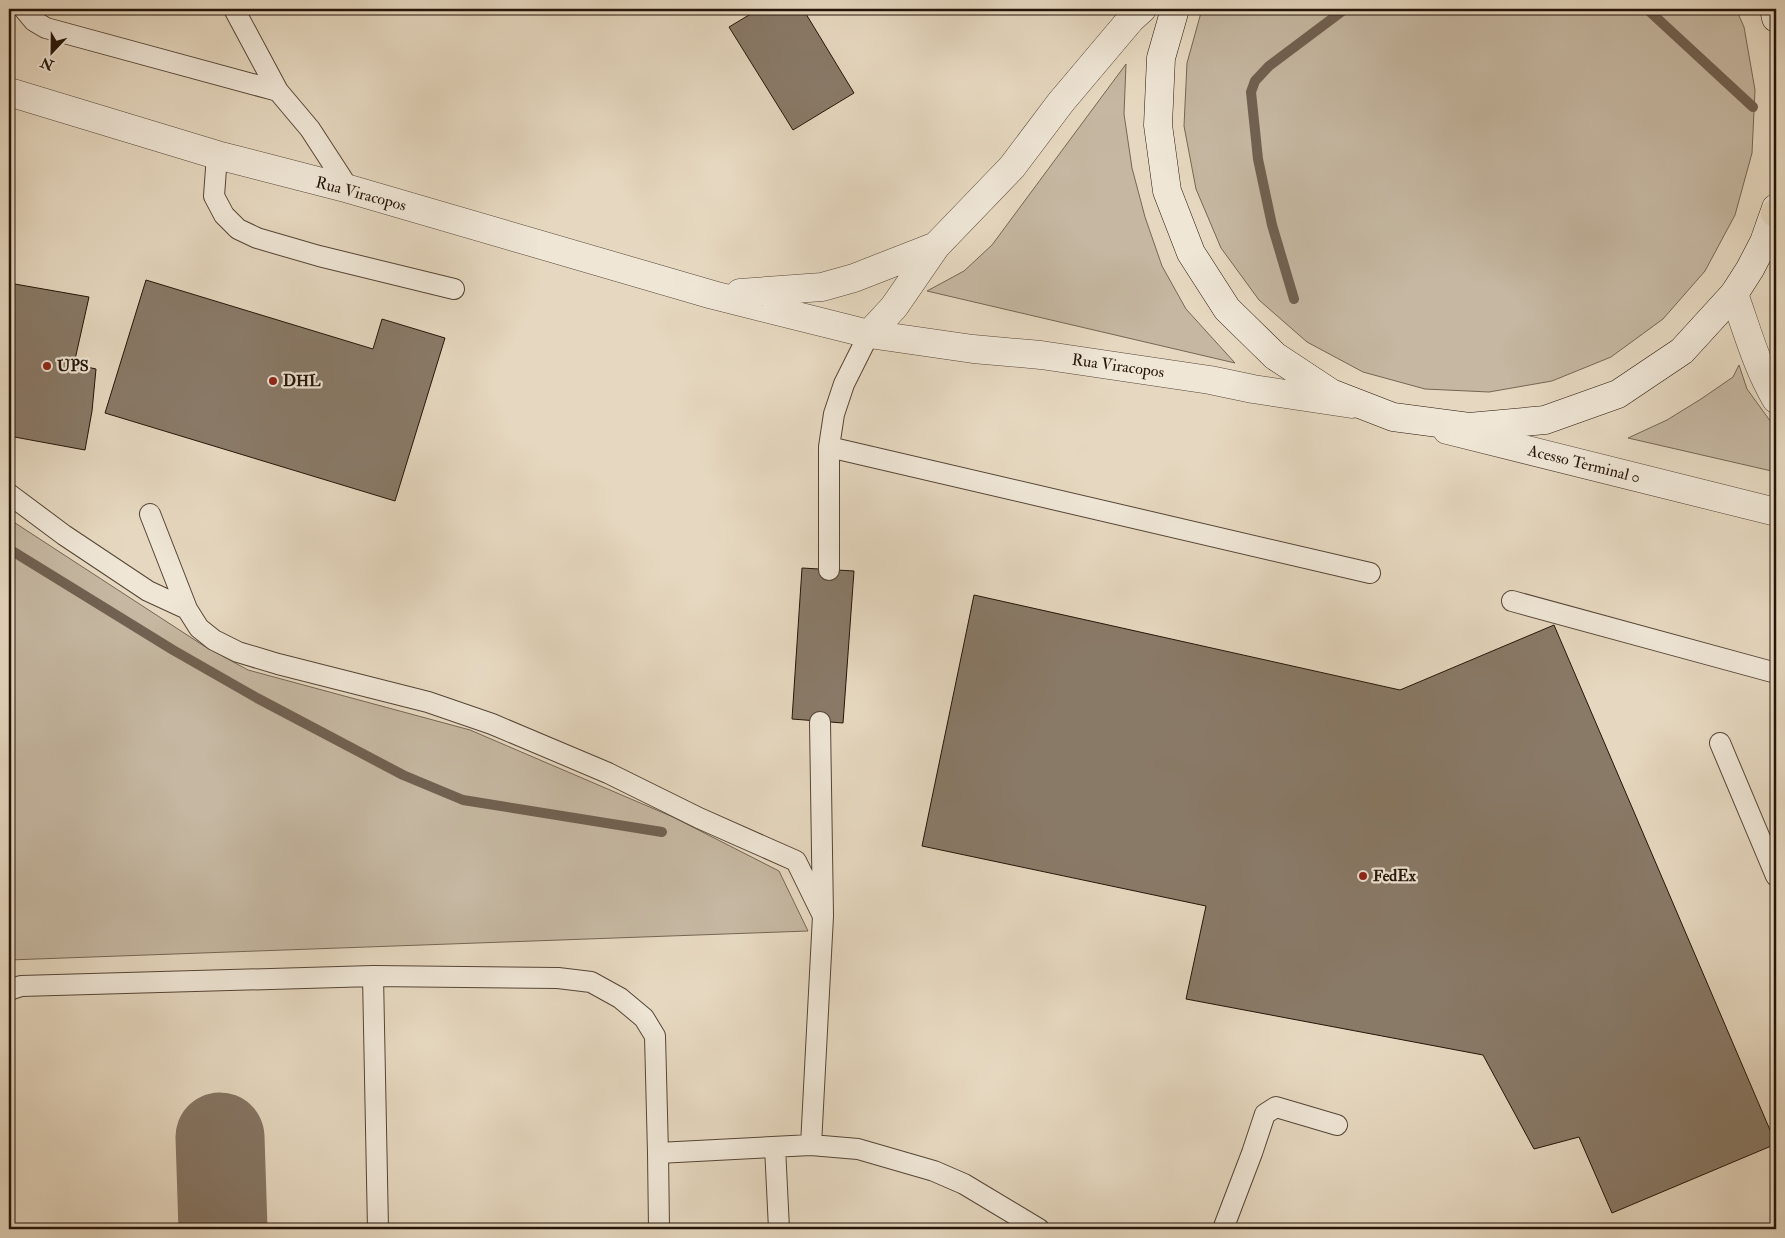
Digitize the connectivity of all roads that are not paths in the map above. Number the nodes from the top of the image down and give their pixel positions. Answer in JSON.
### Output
{"nodes":[{"id":1,"x":24,"y":9,"type":"edge"},
{"id":2,"x":235,"y":9,"type":"edge"},
{"id":3,"x":1142,"y":9,"type":"edge"},
{"id":4,"x":1175,"y":9,"type":"edge"},
{"id":5,"x":1774,"y":9,"type":"edge"},
{"id":6,"x":1776,"y":18,"type":"edge"},
{"id":7,"x":278,"y":91,"type":"junction"},
{"id":8,"x":9,"y":92,"type":"edge"},
{"id":9,"x":217,"y":156,"type":"junction"},
{"id":10,"x":349,"y":189,"type":"junction"},
{"id":11,"x":1776,"y":211,"type":"edge"},
{"id":12,"x":936,"y":246,"type":"junction"},
{"id":13,"x":454,"y":289,"type":"dead end"},
{"id":14,"x":1734,"y":294,"type":"junction"},
{"id":15,"x":713,"y":295,"type":"junction"},
{"id":16,"x":869,"y":334,"type":"junction"},
{"id":17,"x":1776,"y":399,"type":"edge"},
{"id":18,"x":1366,"y":406,"type":"junction"},
{"id":19,"x":1392,"y":417,"type":"junction"},
{"id":20,"x":829,"y":446,"type":"junction"},
{"id":21,"x":9,"y":494,"type":"edge"},
{"id":22,"x":1776,"y":512,"type":"edge"},
{"id":23,"x":150,"y":514,"type":"dead end"},
{"id":24,"x":829,"y":570,"type":"dead end"},
{"id":25,"x":1370,"y":573,"type":"dead end"},
{"id":26,"x":1512,"y":601,"type":"dead end"},
{"id":27,"x":187,"y":608,"type":"junction"},
{"id":28,"x":1776,"y":673,"type":"edge"},
{"id":29,"x":820,"y":722,"type":"dead end"},
{"id":30,"x":1720,"y":743,"type":"dead end"},
{"id":31,"x":1776,"y":876,"type":"edge"},
{"id":32,"x":823,"y":916,"type":"junction"},
{"id":33,"x":373,"y":976,"type":"junction"},
{"id":34,"x":9,"y":990,"type":"edge"},
{"id":35,"x":1337,"y":1125,"type":"dead end"},
{"id":36,"x":812,"y":1145,"type":"junction"},
{"id":37,"x":775,"y":1147,"type":"junction"},
{"id":38,"x":658,"y":1153,"type":"junction"},
{"id":39,"x":378,"y":1229,"type":"edge"},
{"id":40,"x":658,"y":1229,"type":"edge"},
{"id":41,"x":779,"y":1229,"type":"edge"},
{"id":42,"x":1038,"y":1229,"type":"edge"},
{"id":43,"x":1223,"y":1229,"type":"edge"}],
"edges":[{"from":1,"to":7,"type":"lane"},
{"from":2,"to":7,"type":"lane"},
{"from":3,"to":12,"type":"street","name":"Rua Viracopos"},
{"from":4,"to":18,"type":"street"},
{"from":5,"to":6,"type":"street"},
{"from":7,"to":10,"type":"lane"},
{"from":8,"to":9,"type":"street","name":"Rua Viracopos"},
{"from":9,"to":10,"type":"street","name":"Rua Viracopos"},
{"from":9,"to":13,"type":"lane"},
{"from":10,"to":15,"type":"street","name":"Rua Viracopos"},
{"from":11,"to":14,"type":"street"},
{"from":12,"to":15,"type":"street","name":"Rua Viracopos"},
{"from":12,"to":16,"type":"street","name":"Rua Viracopos"},
{"from":14,"to":17,"type":"street"},
{"from":14,"to":19,"type":"street"},
{"from":15,"to":16,"type":"street","name":"Rua Viracopos"},
{"from":16,"to":18,"type":"street","name":"Rua Viracopos"},
{"from":16,"to":20,"type":"lane"},
{"from":18,"to":19,"type":"street"},
{"from":19,"to":22,"type":"street","name":"Acesso Terminal 0"},
{"from":20,"to":24,"type":"lane"},
{"from":20,"to":25,"type":"lane"},
{"from":21,"to":27,"type":"lane"},
{"from":23,"to":27,"type":"lane"},
{"from":26,"to":28,"type":"lane"},
{"from":27,"to":32,"type":"lane"},
{"from":29,"to":32,"type":"lane"},
{"from":30,"to":31,"type":"lane"},
{"from":32,"to":36,"type":"lane"},
{"from":33,"to":34,"type":"lane"},
{"from":33,"to":38,"type":"lane"},
{"from":33,"to":39,"type":"lane"},
{"from":35,"to":43,"type":"lane"},
{"from":36,"to":37,"type":"lane"},
{"from":36,"to":42,"type":"lane"},
{"from":37,"to":38,"type":"lane"},
{"from":37,"to":41,"type":"lane"},
{"from":38,"to":40,"type":"lane"}]}
